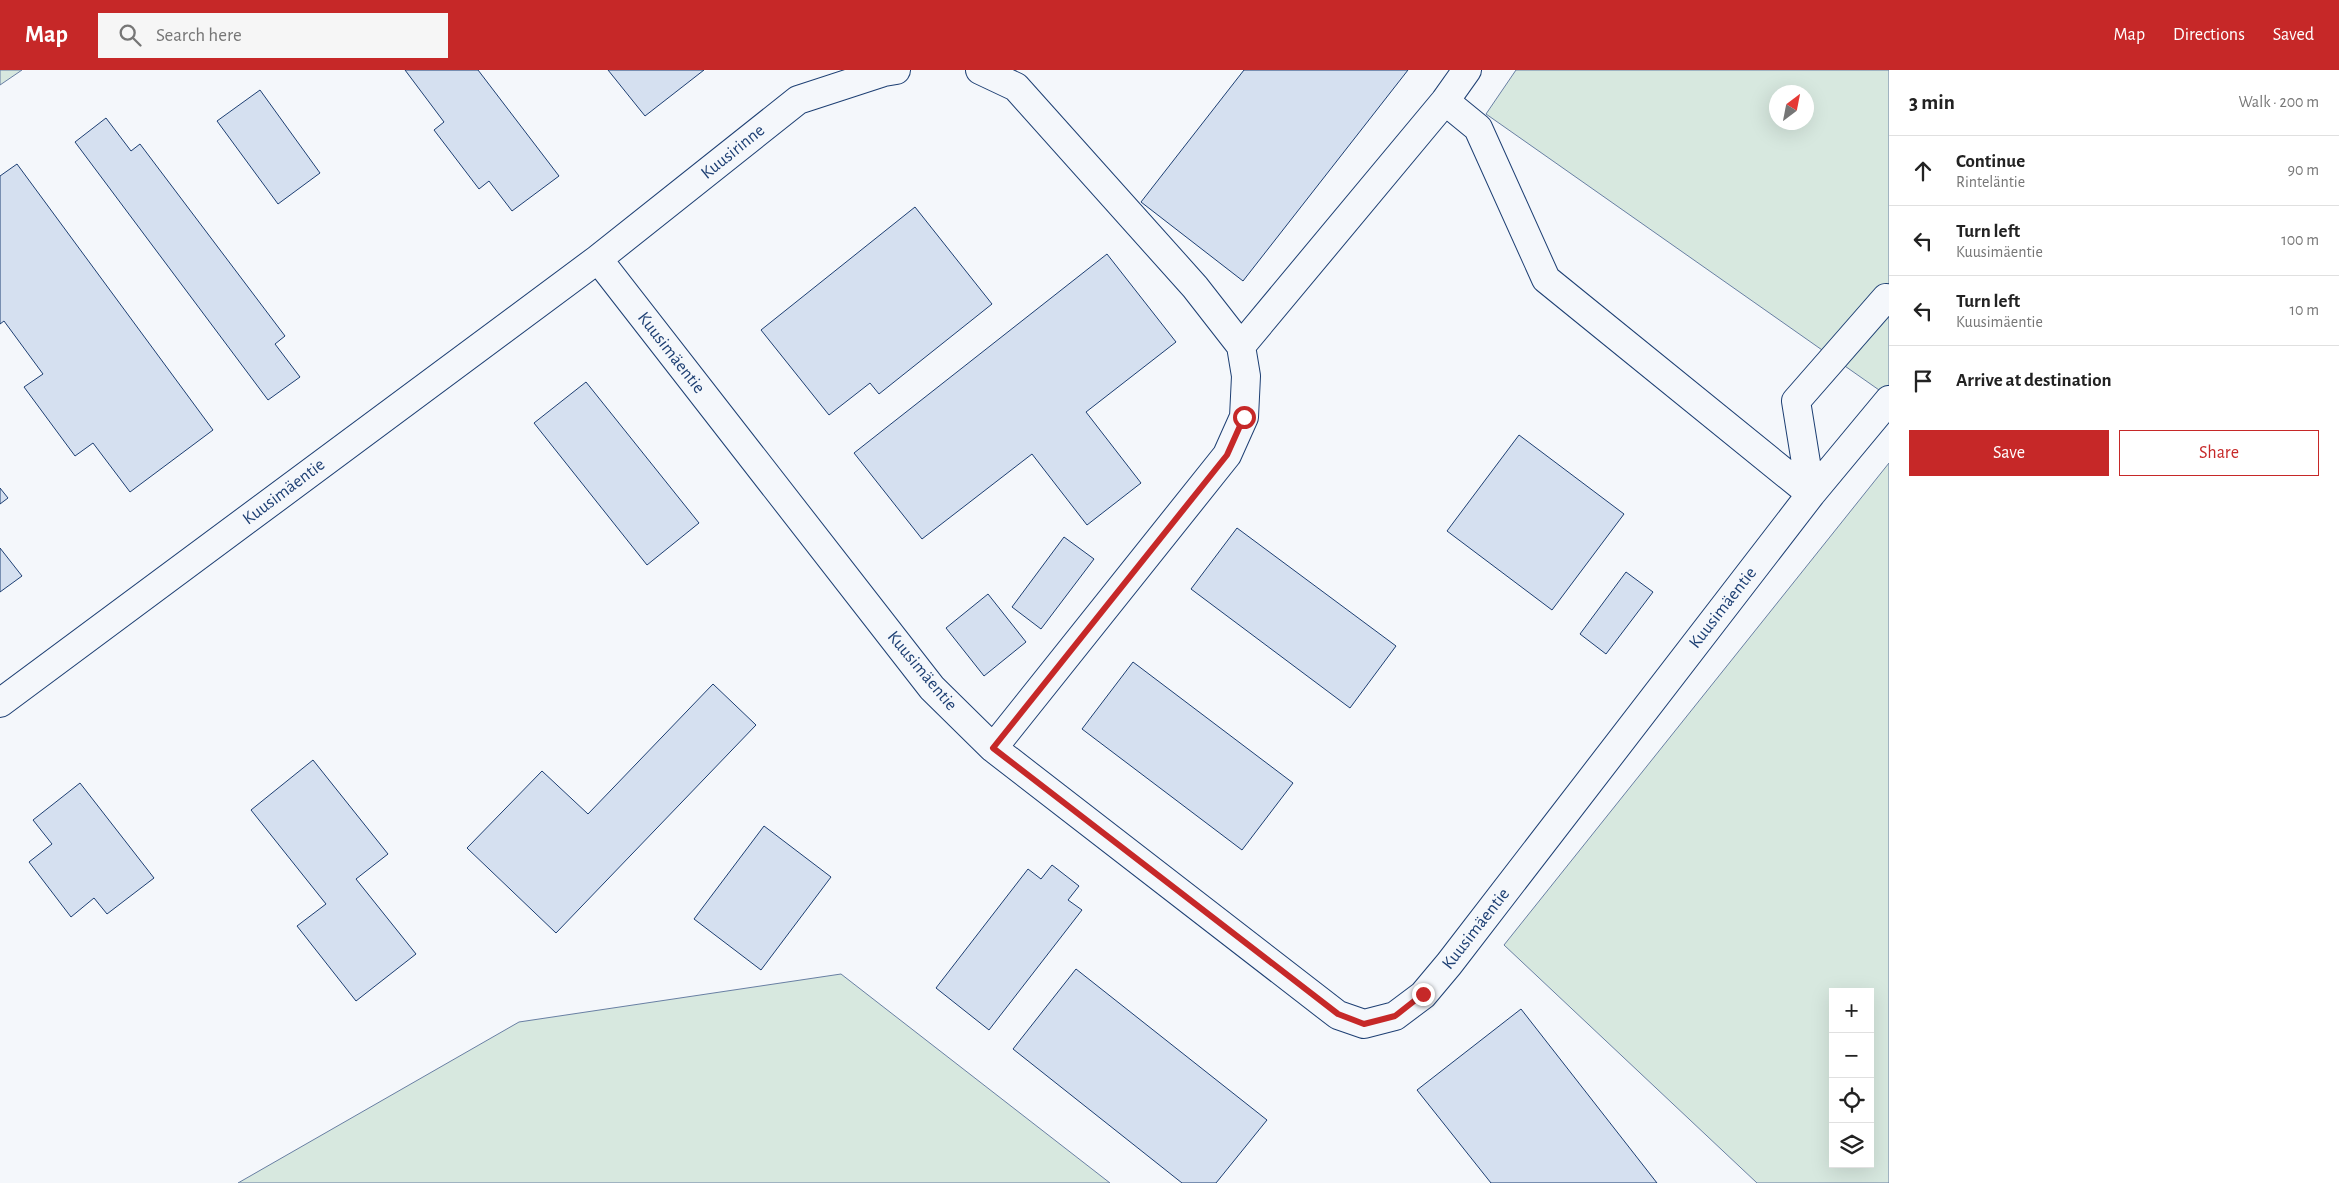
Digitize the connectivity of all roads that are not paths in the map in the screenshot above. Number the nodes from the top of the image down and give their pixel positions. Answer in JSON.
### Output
{"nodes":[{"id":1,"x":980,"y":70,"type":"edge"},
{"id":2,"x":1467,"y":70,"type":"edge"},
{"id":3,"x":890,"y":71,"type":"edge"},
{"id":4,"x":1445,"y":101,"type":"junction"},
{"id":5,"x":598,"y":259,"type":"junction"},
{"id":6,"x":1889,"y":300,"type":"edge"},
{"id":7,"x":1241,"y":346,"type":"junction"},
{"id":8,"x":1889,"y":400,"type":"edge"},
{"id":9,"x":1811,"y":494,"type":"junction"},
{"id":10,"x":0,"y":703,"type":"edge"},
{"id":11,"x":993,"y":748,"type":"junction"}],
"edges":[{"from":1,"to":7,"type":"street"},
{"from":2,"to":4,"type":"street"},
{"from":3,"to":5,"type":"street","name":"Kuusirinne"},
{"from":4,"to":7,"type":"street"},
{"from":4,"to":9,"type":"street"},
{"from":5,"to":10,"type":"street","name":"Kuusimäentie"},
{"from":5,"to":11,"type":"street","name":"Kuusimäentie"},
{"from":6,"to":9,"type":"street"},
{"from":7,"to":11,"type":"street"},
{"from":8,"to":9,"type":"street","name":"Kuusimäentie"},
{"from":9,"to":11,"type":"street","name":"Kuusimäentie"}]}
